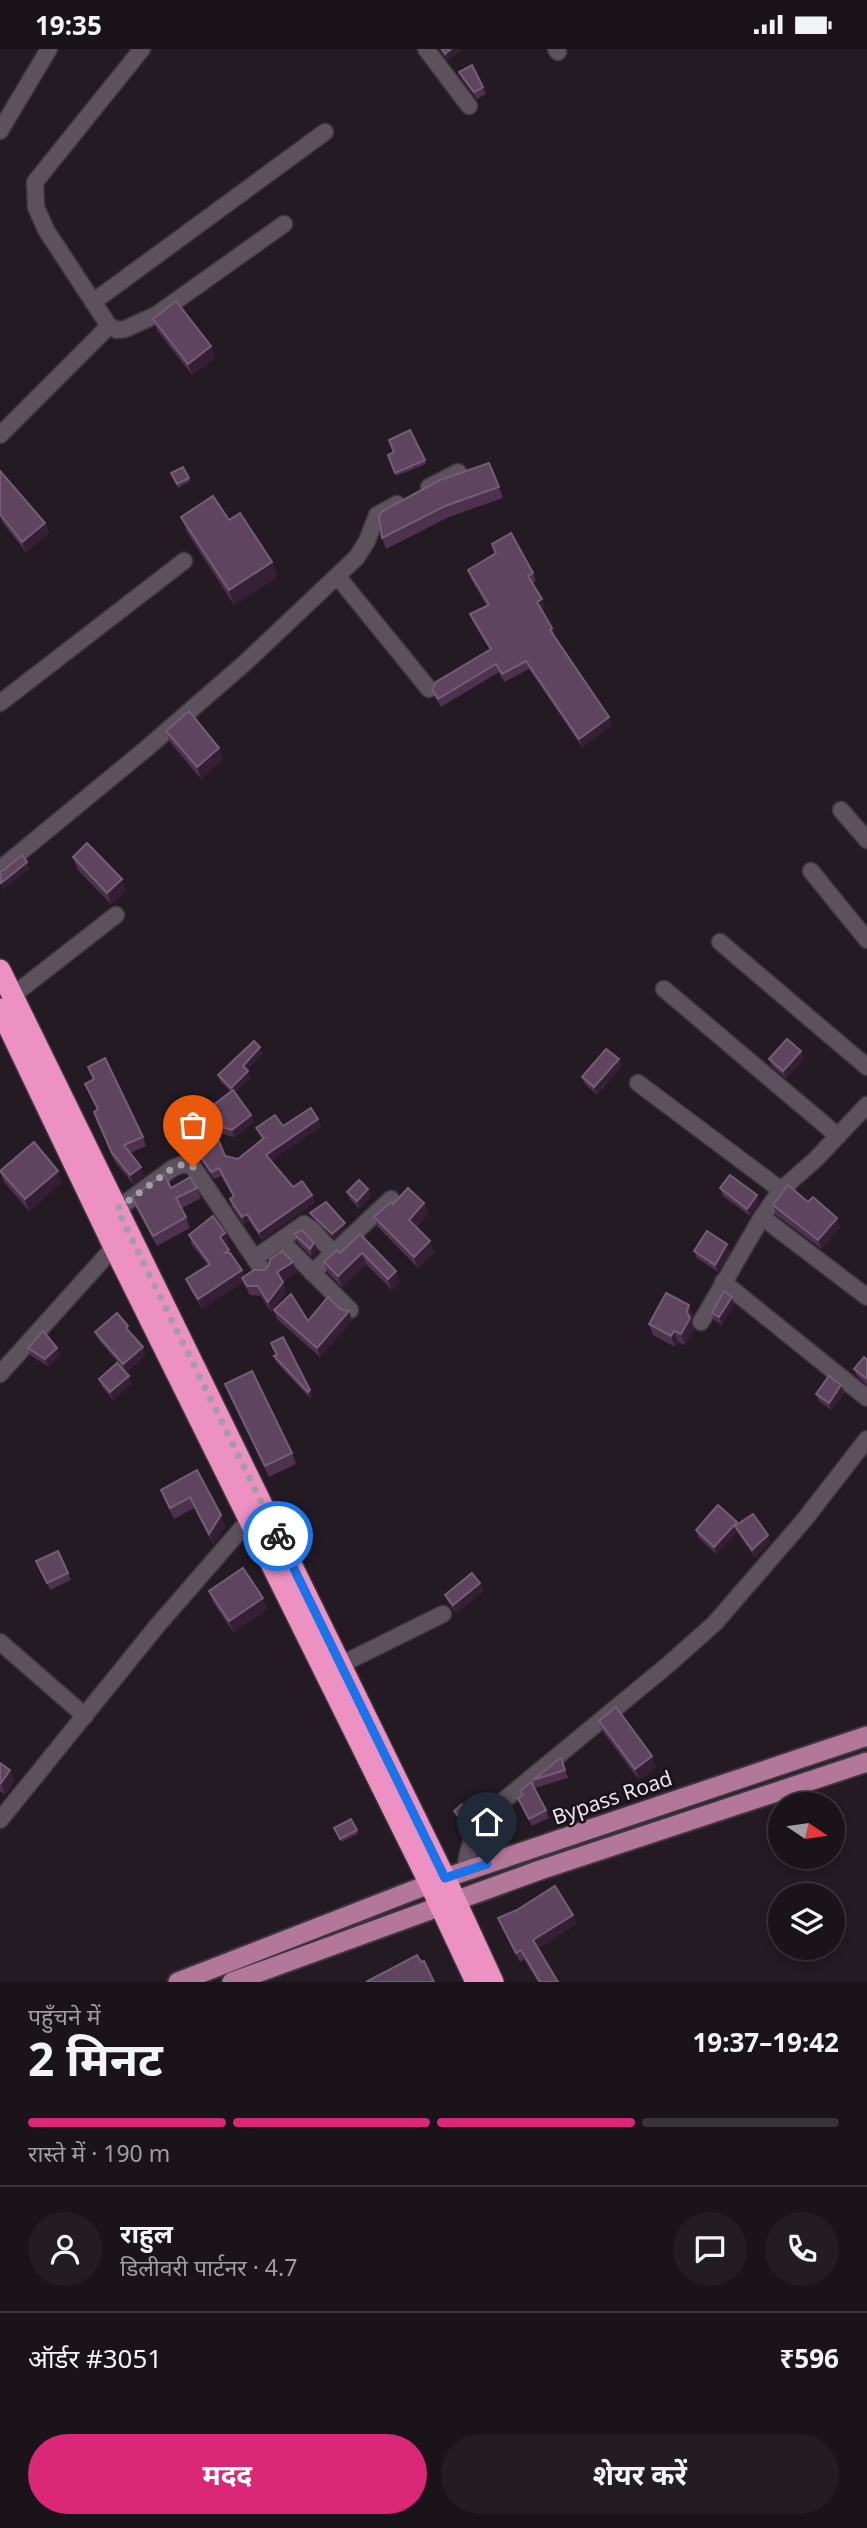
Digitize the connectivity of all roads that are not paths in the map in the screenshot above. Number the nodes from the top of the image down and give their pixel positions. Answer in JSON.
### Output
{"nodes":[{"id":1,"x":49,"y":49,"type":"edge"},
{"id":2,"x":142,"y":49,"type":"edge"},
{"id":3,"x":426,"y":49,"type":"edge"},
{"id":4,"x":469,"y":106,"type":"dead end"},
{"id":5,"x":0,"y":131,"type":"edge"},
{"id":6,"x":326,"y":131,"type":"dead end"},
{"id":7,"x":284,"y":224,"type":"dead end"},
{"id":8,"x":93,"y":302,"type":"junction"},
{"id":9,"x":109,"y":326,"type":"junction"},
{"id":10,"x":0,"y":435,"type":"edge"},
{"id":11,"x":458,"y":472,"type":"edge"},
{"id":12,"x":184,"y":561,"type":"dead end"},
{"id":13,"x":338,"y":577,"type":"junction"},
{"id":14,"x":429,"y":689,"type":"edge"},
{"id":15,"x":0,"y":703,"type":"edge"},
{"id":16,"x":841,"y":810,"type":"dead end"},
{"id":17,"x":867,"y":840,"type":"edge"},
{"id":18,"x":0,"y":869,"type":"edge"},
{"id":19,"x":811,"y":871,"type":"dead end"},
{"id":20,"x":116,"y":915,"type":"dead end"},
{"id":21,"x":867,"y":940,"type":"edge"},
{"id":22,"x":720,"y":942,"type":"dead end"},
{"id":23,"x":0,"y":970,"type":"edge"},
{"id":24,"x":664,"y":989,"type":"dead end"},
{"id":25,"x":4,"y":1009,"type":"edge"},
{"id":26,"x":867,"y":1067,"type":"edge"},
{"id":27,"x":638,"y":1083,"type":"dead end"},
{"id":28,"x":867,"y":1105,"type":"edge"},
{"id":29,"x":838,"y":1136,"type":"junction"},
{"id":30,"x":781,"y":1189,"type":"junction"},
{"id":31,"x":391,"y":1199,"type":"edge"},
{"id":32,"x":117,"y":1209,"type":"junction"},
{"id":33,"x":762,"y":1217,"type":"junction"},
{"id":34,"x":281,"y":1241,"type":"junction"},
{"id":35,"x":114,"y":1247,"type":"junction"},
{"id":36,"x":333,"y":1253,"type":"junction"},
{"id":37,"x":312,"y":1273,"type":"junction"},
{"id":38,"x":723,"y":1282,"type":"junction"},
{"id":39,"x":867,"y":1297,"type":"edge"},
{"id":40,"x":350,"y":1310,"type":"edge"},
{"id":41,"x":701,"y":1322,"type":"dead end"},
{"id":42,"x":0,"y":1374,"type":"edge"},
{"id":43,"x":867,"y":1398,"type":"edge"},
{"id":44,"x":867,"y":1439,"type":"edge"},
{"id":45,"x":250,"y":1519,"type":"junction"},
{"id":46,"x":443,"y":1614,"type":"dead end"},
{"id":47,"x":0,"y":1642,"type":"edge"},
{"id":48,"x":340,"y":1665,"type":"junction"},
{"id":49,"x":85,"y":1716,"type":"junction"},
{"id":50,"x":867,"y":1736,"type":"edge"},
{"id":51,"x":867,"y":1762,"type":"edge"},
{"id":52,"x":0,"y":1820,"type":"edge"},
{"id":53,"x":447,"y":1878,"type":"junction"},
{"id":54,"x":448,"y":1904,"type":"junction"},
{"id":55,"x":178,"y":1982,"type":"edge"},
{"id":56,"x":232,"y":1982,"type":"edge"},
{"id":57,"x":476,"y":1982,"type":"edge"},
{"id":58,"x":493,"y":1982,"type":"edge"}],
"edges":[{"from":1,"to":5,"type":"street"},
{"from":2,"to":8,"type":"street"},
{"from":3,"to":4,"type":"street"},
{"from":6,"to":8,"type":"street"},
{"from":7,"to":9,"type":"street"},
{"from":8,"to":9,"type":"street"},
{"from":9,"to":10,"type":"street"},
{"from":11,"to":13,"type":"street"},
{"from":12,"to":15,"type":"street"},
{"from":13,"to":14,"type":"street"},
{"from":13,"to":18,"type":"street"},
{"from":16,"to":17,"type":"street"},
{"from":19,"to":21,"type":"street"},
{"from":20,"to":25,"type":"street"},
{"from":22,"to":26,"type":"street"},
{"from":23,"to":25,"type":"highway"},
{"from":24,"to":29,"type":"street"},
{"from":25,"to":32,"type":"highway"},
{"from":25,"to":35,"type":"highway"},
{"from":27,"to":30,"type":"street"},
{"from":28,"to":29,"type":"street"},
{"from":29,"to":30,"type":"street"},
{"from":30,"to":33,"type":"street"},
{"from":31,"to":36,"type":"street"},
{"from":32,"to":34,"type":"street"},
{"from":32,"to":48,"type":"highway"},
{"from":33,"to":38,"type":"street"},
{"from":33,"to":39,"type":"street"},
{"from":34,"to":36,"type":"street"},
{"from":34,"to":37,"type":"street"},
{"from":35,"to":42,"type":"street"},
{"from":35,"to":45,"type":"highway"},
{"from":36,"to":37,"type":"street"},
{"from":37,"to":40,"type":"street"},
{"from":38,"to":41,"type":"street"},
{"from":38,"to":43,"type":"street"},
{"from":44,"to":53,"type":"street"},
{"from":45,"to":49,"type":"street"},
{"from":45,"to":53,"type":"highway"},
{"from":46,"to":48,"type":"street"},
{"from":47,"to":49,"type":"street"},
{"from":48,"to":53,"type":"highway"},
{"from":49,"to":52,"type":"street"},
{"from":50,"to":53,"type":"main road","name":"Bypass Road"},
{"from":51,"to":54,"type":"main road"},
{"from":53,"to":54,"type":"highway"},
{"from":53,"to":55,"type":"main road","name":"Bypass Road"},
{"from":54,"to":56,"type":"main road"},
{"from":54,"to":57,"type":"highway"},
{"from":54,"to":58,"type":"highway"}]}
